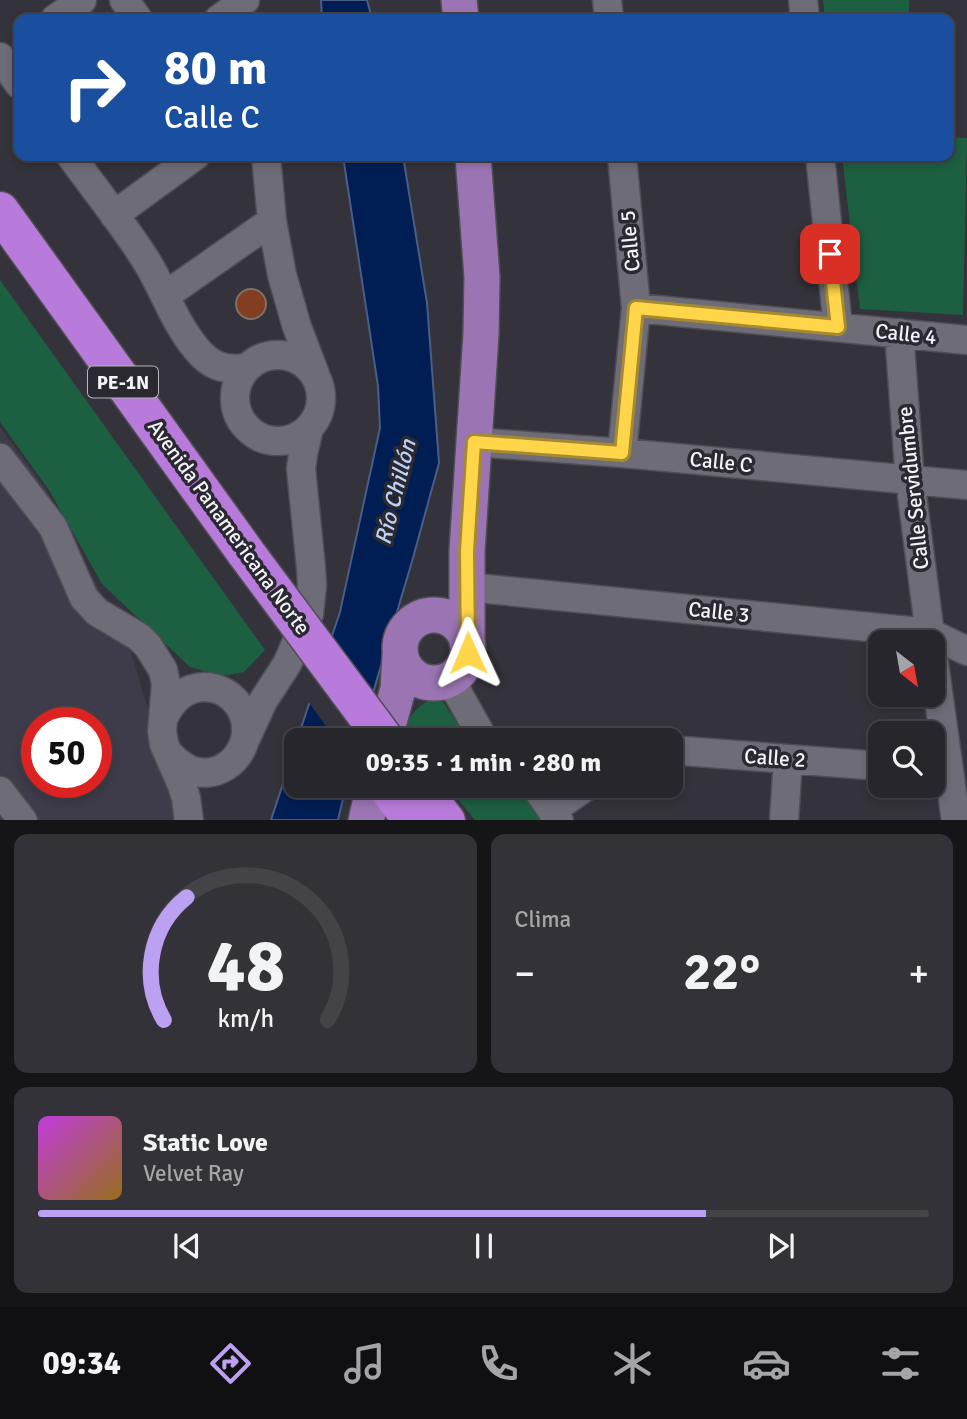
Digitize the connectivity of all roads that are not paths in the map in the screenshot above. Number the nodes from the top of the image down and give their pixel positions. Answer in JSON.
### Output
{"nodes":[{"id":1,"x":82,"y":0,"type":"edge"},
{"id":2,"x":245,"y":0,"type":"edge"},
{"id":3,"x":62,"y":14,"type":"edge"},
{"id":4,"x":226,"y":14,"type":"edge"},
{"id":5,"x":7,"y":54,"type":"edge"},
{"id":6,"x":14,"y":72,"type":"edge"},
{"id":7,"x":75,"y":161,"type":"edge"},
{"id":8,"x":188,"y":161,"type":"edge"},
{"id":9,"x":266,"y":161,"type":"edge"},
{"id":10,"x":473,"y":161,"type":"edge"},
{"id":11,"x":622,"y":161,"type":"edge"},
{"id":12,"x":821,"y":161,"type":"edge"},
{"id":13,"x":0,"y":211,"type":"edge"},
{"id":14,"x":114,"y":215,"type":"junction"},
{"id":15,"x":272,"y":221,"type":"junction"},
{"id":16,"x":0,"y":257,"type":"edge"},
{"id":17,"x":172,"y":307,"type":"junction"},
{"id":18,"x":636,"y":308,"type":"junction"},
{"id":19,"x":293,"y":309,"type":"junction"},
{"id":20,"x":838,"y":327,"type":"junction"},
{"id":21,"x":899,"y":333,"type":"junction"},
{"id":22,"x":967,"y":340,"type":"edge"},
{"id":23,"x":271,"y":355,"type":"junction"},
{"id":24,"x":246,"y":368,"type":"junction"},
{"id":25,"x":317,"y":378,"type":"junction"},
{"id":26,"x":309,"y":428,"type":"junction"},
{"id":27,"x":268,"y":440,"type":"junction"},
{"id":28,"x":474,"y":442,"type":"junction"},
{"id":29,"x":622,"y":453,"type":"junction"},
{"id":30,"x":0,"y":458,"type":"edge"},
{"id":31,"x":910,"y":480,"type":"junction"},
{"id":32,"x":967,"y":485,"type":"edge"},
{"id":33,"x":304,"y":494,"type":"junction"},
{"id":34,"x":467,"y":551,"type":"junction"},
{"id":35,"x":236,"y":561,"type":"junction"},
{"id":36,"x":467,"y":587,"type":"junction"},
{"id":37,"x":417,"y":620,"type":"junction"},
{"id":38,"x":929,"y":630,"type":"edge"},
{"id":39,"x":868,"y":636,"type":"edge"},
{"id":40,"x":467,"y":643,"type":"junction"},
{"id":41,"x":945,"y":647,"type":"edge"},
{"id":42,"x":967,"y":651,"type":"edge"},
{"id":43,"x":400,"y":656,"type":"junction"},
{"id":44,"x":277,"y":677,"type":"junction"},
{"id":45,"x":445,"y":681,"type":"junction"},
{"id":46,"x":220,"y":690,"type":"junction"},
{"id":47,"x":940,"y":707,"type":"edge"},
{"id":48,"x":164,"y":717,"type":"junction"},
{"id":49,"x":344,"y":728,"type":"edge"},
{"id":50,"x":385,"y":728,"type":"edge"},
{"id":51,"x":388,"y":728,"type":"edge"},
{"id":52,"x":388,"y":728,"type":"edge"},
{"id":53,"x":475,"y":728,"type":"edge"},
{"id":54,"x":246,"y":738,"type":"junction"},
{"id":55,"x":683,"y":751,"type":"edge"},
{"id":56,"x":170,"y":756,"type":"junction"},
{"id":57,"x":788,"y":759,"type":"junction"},
{"id":58,"x":232,"y":762,"type":"junction"},
{"id":59,"x":868,"y":765,"type":"edge"},
{"id":60,"x":949,"y":771,"type":"edge"},
{"id":61,"x":0,"y":791,"type":"edge"},
{"id":62,"x":371,"y":798,"type":"edge"},
{"id":63,"x":543,"y":798,"type":"edge"},
{"id":64,"x":574,"y":798,"type":"edge"},
{"id":65,"x":555,"y":816,"type":"edge"},
{"id":66,"x":22,"y":820,"type":"edge"},
{"id":67,"x":191,"y":820,"type":"edge"},
{"id":68,"x":192,"y":820,"type":"edge"},
{"id":69,"x":366,"y":820,"type":"edge"},
{"id":70,"x":784,"y":820,"type":"edge"},
{"id":71,"x":956,"y":820,"type":"edge"}],
"edges":[{"from":1,"to":3,"type":"street"},
{"from":2,"to":4,"type":"street"},
{"from":5,"to":6,"type":"street"},
{"from":7,"to":14,"type":"street"},
{"from":8,"to":14,"type":"street"},
{"from":9,"to":15,"type":"street"},
{"from":10,"to":28,"type":"main road"},
{"from":11,"to":18,"type":"street","name":"Calle 5"},
{"from":12,"to":20,"type":"street"},
{"from":13,"to":35,"type":"highway","name":"Avenida Panamericana Norte","number":"PE-1N"},
{"from":14,"to":17,"type":"street"},
{"from":15,"to":17,"type":"street"},
{"from":15,"to":19,"type":"street"},
{"from":16,"to":35,"type":"highway","name":"Avenida Panamericana Norte","number":"PE-1N"},
{"from":17,"to":24,"type":"street"},
{"from":18,"to":20,"type":"street","name":"Calle 4"},
{"from":18,"to":29,"type":"street","name":"Calle 5"},
{"from":19,"to":23,"type":"street"},
{"from":19,"to":25,"type":"street"},
{"from":20,"to":21,"type":"street","name":"Calle 4"},
{"from":21,"to":22,"type":"street","name":"Calle 4"},
{"from":21,"to":31,"type":"street","name":"Calle Servidumbre"},
{"from":23,"to":24,"type":"street"},
{"from":23,"to":25,"type":"street"},
{"from":24,"to":27,"type":"street"},
{"from":25,"to":26,"type":"street"},
{"from":26,"to":27,"type":"street"},
{"from":26,"to":33,"type":"street"},
{"from":27,"to":33,"type":"street"},
{"from":28,"to":29,"type":"street","name":"Calle C"},
{"from":28,"to":34,"type":"main road"},
{"from":29,"to":31,"type":"street","name":"Calle C"},
{"from":30,"to":48,"type":"street"},
{"from":31,"to":32,"type":"street","name":"Calle C"},
{"from":31,"to":38,"type":"street","name":"Calle Servidumbre"},
{"from":33,"to":44,"type":"street"},
{"from":34,"to":36,"type":"main road"},
{"from":34,"to":37,"type":"main road"},
{"from":35,"to":49,"type":"highway","name":"Avenida Panamericana Norte","number":"PE-1N"},
{"from":35,"to":50,"type":"highway","name":"Avenida Panamericana Norte","number":"PE-1N","bridge":true},
{"from":36,"to":39,"type":"street","name":"Calle 3"},
{"from":36,"to":40,"type":"main road"},
{"from":37,"to":40,"type":"main road"},
{"from":37,"to":43,"type":"main road"},
{"from":40,"to":45,"type":"main road"},
{"from":41,"to":42,"type":"street","name":"Calle 3"},
{"from":43,"to":45,"type":"main road"},
{"from":43,"to":51,"type":"main road"},
{"from":44,"to":46,"type":"street"},
{"from":44,"to":54,"type":"street"},
{"from":45,"to":52,"type":"main road"},
{"from":45,"to":53,"type":"street"},
{"from":46,"to":48,"type":"street"},
{"from":46,"to":54,"type":"street"},
{"from":47,"to":60,"type":"street","name":"Calle Servidumbre"},
{"from":48,"to":56,"type":"street"},
{"from":54,"to":58,"type":"street"},
{"from":55,"to":57,"type":"street","name":"Calle 2"},
{"from":56,"to":58,"type":"street"},
{"from":56,"to":67,"type":"street"},
{"from":57,"to":59,"type":"street","name":"Calle 2"},
{"from":57,"to":70,"type":"street"},
{"from":58,"to":68,"type":"street"},
{"from":60,"to":71,"type":"street","name":"Calle Servidumbre"},
{"from":61,"to":66,"type":"street"},
{"from":62,"to":69,"type":"main road"},
{"from":63,"to":65,"type":"street"},
{"from":64,"to":65,"type":"street"}]}
